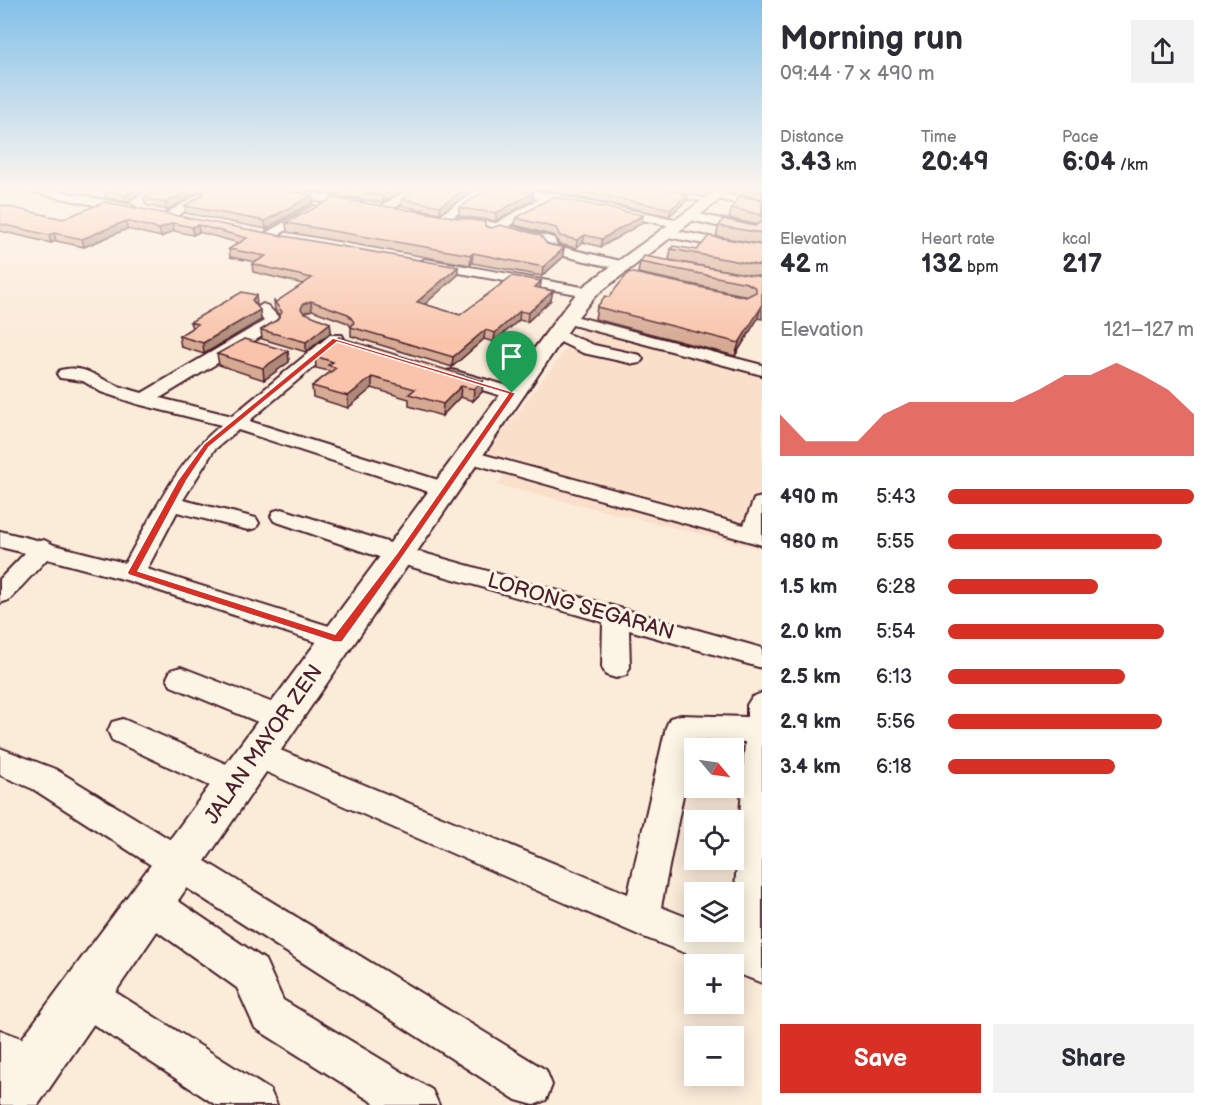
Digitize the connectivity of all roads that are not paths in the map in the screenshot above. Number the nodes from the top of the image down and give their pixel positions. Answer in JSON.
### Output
{"nodes":[{"id":1,"x":545,"y":240,"type":"edge"},
{"id":2,"x":663,"y":240,"type":"edge"},
{"id":3,"x":745,"y":240,"type":"edge"},
{"id":4,"x":452,"y":249,"type":"edge"},
{"id":5,"x":762,"y":251,"type":"edge"},
{"id":6,"x":410,"y":260,"type":"edge"},
{"id":7,"x":433,"y":264,"type":"junction"},
{"id":8,"x":624,"y":272,"type":"junction"},
{"id":9,"x":263,"y":309,"type":"dead end"},
{"id":10,"x":561,"y":326,"type":"junction"},
{"id":11,"x":338,"y":336,"type":"edge"},
{"id":12,"x":242,"y":341,"type":"junction"},
{"id":13,"x":264,"y":347,"type":"edge"},
{"id":14,"x":286,"y":354,"type":"edge"},
{"id":15,"x":634,"y":359,"type":"dead end"},
{"id":16,"x":309,"y":360,"type":"junction"},
{"id":17,"x":435,"y":370,"type":"edge"},
{"id":18,"x":762,"y":370,"type":"edge"},
{"id":19,"x":66,"y":374,"type":"dead end"},
{"id":20,"x":512,"y":393,"type":"junction"},
{"id":21,"x":144,"y":400,"type":"junction"},
{"id":22,"x":237,"y":423,"type":"junction"},
{"id":23,"x":467,"y":456,"type":"junction"},
{"id":24,"x":444,"y":489,"type":"junction"},
{"id":25,"x":170,"y":502,"type":"junction"},
{"id":26,"x":762,"y":504,"type":"edge"},
{"id":27,"x":282,"y":516,"type":"dead end"},
{"id":28,"x":248,"y":523,"type":"dead end"},
{"id":29,"x":757,"y":536,"type":"edge"},
{"id":30,"x":0,"y":539,"type":"edge"},
{"id":31,"x":45,"y":548,"type":"junction"},
{"id":32,"x":400,"y":555,"type":"junction"},
{"id":33,"x":132,"y":573,"type":"junction"},
{"id":34,"x":0,"y":594,"type":"edge"},
{"id":35,"x":616,"y":616,"type":"junction"},
{"id":36,"x":338,"y":639,"type":"junction"},
{"id":37,"x":762,"y":658,"type":"edge"},
{"id":38,"x":616,"y":667,"type":"dead end"},
{"id":39,"x":181,"y":678,"type":"dead end"},
{"id":40,"x":761,"y":717,"type":"edge"},
{"id":41,"x":280,"y":719,"type":"junction"},
{"id":42,"x":123,"y":731,"type":"dead end"},
{"id":43,"x":257,"y":754,"type":"junction"},
{"id":44,"x":0,"y":761,"type":"edge"},
{"id":45,"x":236,"y":783,"type":"junction"},
{"id":46,"x":179,"y":862,"type":"junction"},
{"id":47,"x":149,"y":903,"type":"junction"},
{"id":48,"x":641,"y":918,"type":"junction"},
{"id":49,"x":755,"y":961,"type":"edge"},
{"id":50,"x":84,"y":995,"type":"junction"},
{"id":51,"x":18,"y":1057,"type":"edge"},
{"id":52,"x":531,"y":1085,"type":"dead end"},
{"id":53,"x":6,"y":1105,"type":"edge"},
{"id":54,"x":255,"y":1105,"type":"edge"},
{"id":55,"x":417,"y":1105,"type":"edge"}],
"edges":[{"from":1,"to":8,"type":"street"},
{"from":2,"to":8,"type":"street","name":"JALAN MAYOR ZEN"},
{"from":3,"to":5,"type":"street"},
{"from":4,"to":7,"type":"street"},
{"from":6,"to":7,"type":"street"},
{"from":7,"to":8,"type":"street"},
{"from":8,"to":10,"type":"street","name":"JALAN MAYOR ZEN"},
{"from":9,"to":12,"type":"street"},
{"from":10,"to":15,"type":"street"},
{"from":10,"to":18,"type":"street"},
{"from":10,"to":20,"type":"street","name":"JALAN MAYOR ZEN"},
{"from":11,"to":16,"type":"street"},
{"from":12,"to":13,"type":"street"},
{"from":12,"to":21,"type":"street"},
{"from":14,"to":16,"type":"street"},
{"from":16,"to":22,"type":"street"},
{"from":17,"to":20,"type":"street"},
{"from":19,"to":21,"type":"street"},
{"from":20,"to":23,"type":"street","name":"JALAN MAYOR ZEN"},
{"from":21,"to":22,"type":"street"},
{"from":22,"to":24,"type":"street"},
{"from":22,"to":25,"type":"street"},
{"from":23,"to":24,"type":"street","name":"JALAN MAYOR ZEN"},
{"from":23,"to":29,"type":"street"},
{"from":24,"to":32,"type":"street","name":"JALAN MAYOR ZEN"},
{"from":25,"to":28,"type":"street"},
{"from":25,"to":33,"type":"street"},
{"from":26,"to":29,"type":"street"},
{"from":27,"to":32,"type":"street","name":"LORONG SEGARAN"},
{"from":30,"to":31,"type":"street"},
{"from":31,"to":33,"type":"street"},
{"from":31,"to":34,"type":"street"},
{"from":32,"to":35,"type":"street","name":"LORONG SEGARAN"},
{"from":32,"to":36,"type":"street","name":"JALAN MAYOR ZEN"},
{"from":33,"to":36,"type":"street"},
{"from":35,"to":37,"type":"street","name":"LORONG SEGARAN"},
{"from":35,"to":38,"type":"street"},
{"from":36,"to":41,"type":"street","name":"JALAN MAYOR ZEN"},
{"from":39,"to":41,"type":"street"},
{"from":40,"to":48,"type":"street"},
{"from":40,"to":49,"type":"street"},
{"from":41,"to":43,"type":"street","name":"JALAN MAYOR ZEN"},
{"from":42,"to":45,"type":"street"},
{"from":43,"to":45,"type":"street","name":"JALAN MAYOR ZEN"},
{"from":43,"to":48,"type":"street"},
{"from":44,"to":46,"type":"street"},
{"from":45,"to":46,"type":"street","name":"JALAN MAYOR ZEN"},
{"from":46,"to":47,"type":"street","name":"JALAN MAYOR ZEN"},
{"from":46,"to":52,"type":"street"},
{"from":47,"to":50,"type":"street","name":"JALAN MAYOR ZEN"},
{"from":47,"to":55,"type":"street"},
{"from":48,"to":49,"type":"street"},
{"from":50,"to":51,"type":"street","name":"JALAN MAYOR ZEN"},
{"from":50,"to":54,"type":"street"},
{"from":51,"to":53,"type":"street","name":"JALAN MAYOR ZEN"}]}
